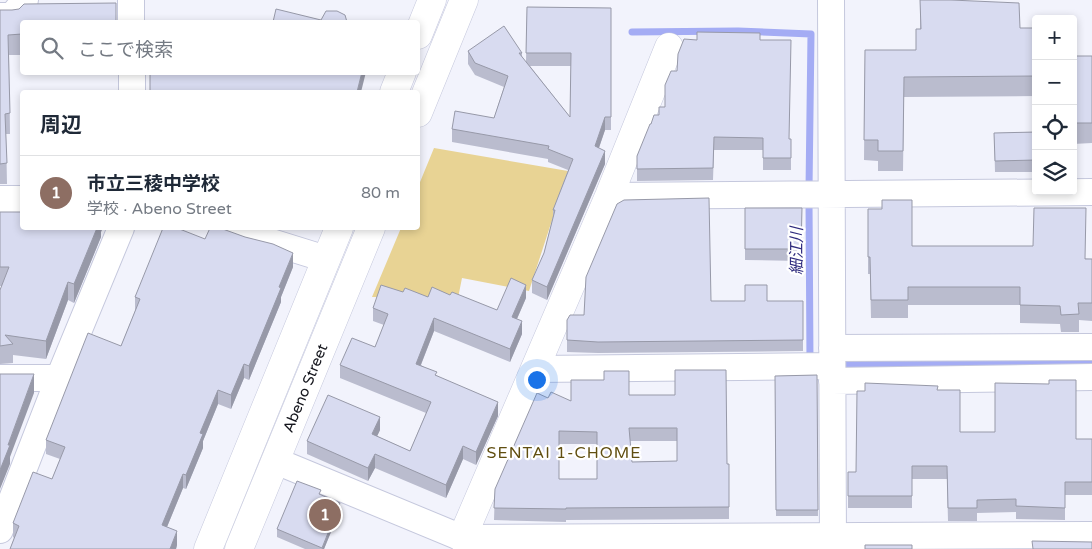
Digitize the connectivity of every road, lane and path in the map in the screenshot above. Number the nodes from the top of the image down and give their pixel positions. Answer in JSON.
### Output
{"nodes":[{"id":1,"x":25,"y":0,"type":"edge"},
{"id":2,"x":131,"y":0,"type":"edge"},
{"id":3,"x":432,"y":0,"type":"edge"},
{"id":4,"x":464,"y":0,"type":"edge"},
{"id":5,"x":831,"y":0,"type":"edge"},
{"id":6,"x":0,"y":16,"type":"edge"},
{"id":7,"x":131,"y":20,"type":"edge"},
{"id":8,"x":420,"y":30,"type":"edge"},
{"id":9,"x":669,"y":47,"type":"dead end"},
{"id":10,"x":132,"y":75,"type":"edge"},
{"id":11,"x":401,"y":75,"type":"edge"},
{"id":12,"x":132,"y":90,"type":"edge"},
{"id":13,"x":395,"y":90,"type":"edge"},
{"id":14,"x":420,"y":108,"type":"edge"},
{"id":15,"x":1092,"y":192,"type":"edge"},
{"id":16,"x":831,"y":194,"type":"junction"},
{"id":17,"x":609,"y":196,"type":"junction"},
{"id":18,"x":0,"y":199,"type":"edge"},
{"id":19,"x":20,"y":199,"type":"edge"},
{"id":20,"x":120,"y":230,"type":"edge"},
{"id":21,"x":232,"y":230,"type":"edge"},
{"id":22,"x":338,"y":230,"type":"edge"},
{"id":23,"x":370,"y":230,"type":"edge"},
{"id":24,"x":326,"y":259,"type":"junction"},
{"id":25,"x":1092,"y":347,"type":"edge"},
{"id":26,"x":832,"y":365,"type":"junction"},
{"id":27,"x":536,"y":369,"type":"junction"},
{"id":28,"x":1092,"y":377,"type":"edge"},
{"id":29,"x":0,"y":378,"type":"edge"},
{"id":30,"x":59,"y":378,"type":"junction"},
{"id":31,"x":276,"y":461,"type":"junction"},
{"id":32,"x":0,"y":530,"type":"edge"},
{"id":33,"x":1092,"y":535,"type":"edge"},
{"id":34,"x":462,"y":538,"type":"junction"},
{"id":35,"x":833,"y":543,"type":"edge"},
{"id":36,"x":208,"y":549,"type":"edge"},
{"id":37,"x":239,"y":549,"type":"edge"}],
"edges":[{"from":1,"to":6,"type":"street"},
{"from":2,"to":7,"type":"street"},
{"from":3,"to":8,"type":"main road"},
{"from":4,"to":14,"type":"main road"},
{"from":5,"to":16,"type":"street"},
{"from":9,"to":17,"type":"main road"},
{"from":10,"to":12,"type":"street"},
{"from":11,"to":13,"type":"main road"},
{"from":15,"to":16,"type":"street"},
{"from":16,"to":17,"type":"street"},
{"from":16,"to":26,"type":"street"},
{"from":17,"to":27,"type":"main road"},
{"from":18,"to":19,"type":"street"},
{"from":20,"to":30,"type":"street"},
{"from":21,"to":24,"type":"street"},
{"from":22,"to":24,"type":"main road","name":"Abeno Street"},
{"from":23,"to":31,"type":"main road","name":"Abeno Street"},
{"from":24,"to":36,"type":"main road","name":"Abeno Street"},
{"from":25,"to":26,"type":"street"},
{"from":26,"to":27,"type":"street"},
{"from":26,"to":28,"type":"street"},
{"from":26,"to":35,"type":"street"},
{"from":27,"to":34,"type":"main road"},
{"from":29,"to":30,"type":"street"},
{"from":30,"to":32,"type":"street"},
{"from":31,"to":34,"type":"street"},
{"from":31,"to":37,"type":"main road","name":"Abeno Street"},
{"from":33,"to":35,"type":"street"},
{"from":34,"to":35,"type":"street"}]}
